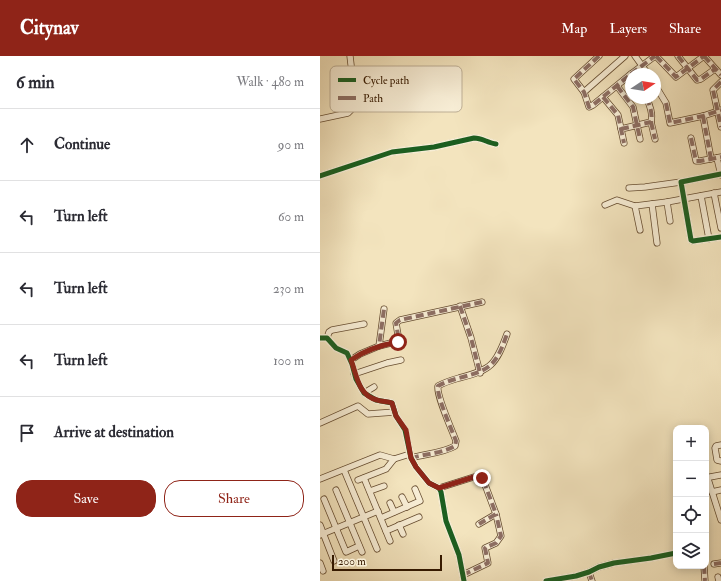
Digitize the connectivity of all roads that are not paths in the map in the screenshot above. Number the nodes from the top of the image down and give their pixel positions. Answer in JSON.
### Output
{"nodes":[{"id":1,"x":350,"y":56,"type":"edge"},
{"id":2,"x":599,"y":56,"type":"edge"},
{"id":3,"x":625,"y":56,"type":"edge"},
{"id":4,"x":635,"y":56,"type":"edge"},
{"id":5,"x":656,"y":56,"type":"edge"},
{"id":6,"x":678,"y":56,"type":"edge"},
{"id":7,"x":704,"y":56,"type":"edge"},
{"id":8,"x":642,"y":65,"type":"junction"},
{"id":9,"x":351,"y":66,"type":"edge"},
{"id":10,"x":639,"y":68,"type":"edge"},
{"id":11,"x":644,"y":68,"type":"edge"},
{"id":12,"x":688,"y":69,"type":"junction"},
{"id":13,"x":715,"y":69,"type":"junction"},
{"id":14,"x":721,"y":75,"type":"edge"},
{"id":15,"x":625,"y":80,"type":"edge"},
{"id":16,"x":721,"y":82,"type":"edge"},
{"id":17,"x":617,"y":86,"type":"junction"},
{"id":18,"x":584,"y":92,"type":"junction"},
{"id":19,"x":661,"y":95,"type":"edge"},
{"id":20,"x":603,"y":96,"type":"junction"},
{"id":21,"x":648,"y":104,"type":"edge"},
{"id":22,"x":719,"y":110,"type":"edge"},
{"id":23,"x":349,"y":112,"type":"edge"},
{"id":24,"x":703,"y":116,"type":"junction"},
{"id":25,"x":320,"y":118,"type":"edge"},
{"id":26,"x":651,"y":122,"type":"junction"},
{"id":27,"x":637,"y":125,"type":"junction"},
{"id":28,"x":721,"y":127,"type":"edge"},
{"id":29,"x":621,"y":129,"type":"junction"},
{"id":30,"x":640,"y":138,"type":"dead end"},
{"id":31,"x":690,"y":138,"type":"dead end"},
{"id":32,"x":654,"y":139,"type":"dead end"},
{"id":33,"x":624,"y":143,"type":"dead end"},
{"id":34,"x":496,"y":144,"type":"dead end"},
{"id":35,"x":716,"y":158,"type":"edge"},
{"id":36,"x":721,"y":175,"type":"edge"},
{"id":37,"x":320,"y":176,"type":"edge"},
{"id":38,"x":681,"y":182,"type":"junction"},
{"id":39,"x":629,"y":188,"type":"dead end"},
{"id":40,"x":721,"y":192,"type":"edge"},
{"id":41,"x":714,"y":193,"type":"junction"},
{"id":42,"x":701,"y":196,"type":"junction"},
{"id":43,"x":685,"y":199,"type":"junction"},
{"id":44,"x":667,"y":202,"type":"junction"},
{"id":45,"x":652,"y":204,"type":"junction"},
{"id":46,"x":605,"y":205,"type":"dead end"},
{"id":47,"x":635,"y":206,"type":"junction"},
{"id":48,"x":670,"y":221,"type":"dead end"},
{"id":49,"x":721,"y":228,"type":"edge"},
{"id":50,"x":640,"y":230,"type":"dead end"},
{"id":51,"x":721,"y":237,"type":"edge"},
{"id":52,"x":709,"y":239,"type":"junction"},
{"id":53,"x":657,"y":243,"type":"dead end"},
{"id":54,"x":482,"y":302,"type":"dead end"},
{"id":55,"x":460,"y":306,"type":"junction"},
{"id":56,"x":384,"y":309,"type":"dead end"},
{"id":57,"x":364,"y":324,"type":"dead end"},
{"id":58,"x":507,"y":334,"type":"dead end"},
{"id":59,"x":320,"y":338,"type":"edge"},
{"id":60,"x":327,"y":338,"type":"junction"},
{"id":61,"x":379,"y":346,"type":"junction"},
{"id":62,"x":351,"y":360,"type":"junction"},
{"id":63,"x":401,"y":360,"type":"dead end"},
{"id":64,"x":480,"y":373,"type":"junction"},
{"id":65,"x":354,"y":374,"type":"junction"},
{"id":66,"x":374,"y":387,"type":"dead end"},
{"id":67,"x":364,"y":393,"type":"junction"},
{"id":68,"x":395,"y":412,"type":"junction"},
{"id":69,"x":320,"y":423,"type":"edge"},
{"id":70,"x":721,"y":446,"type":"edge"},
{"id":71,"x":383,"y":456,"type":"junction"},
{"id":72,"x":411,"y":456,"type":"junction"},
{"id":73,"x":394,"y":459,"type":"junction"},
{"id":74,"x":721,"y":461,"type":"edge"},
{"id":75,"x":387,"y":467,"type":"junction"},
{"id":76,"x":344,"y":470,"type":"junction"},
{"id":77,"x":721,"y":474,"type":"edge"},
{"id":78,"x":364,"y":478,"type":"junction"},
{"id":79,"x":320,"y":479,"type":"edge"},
{"id":80,"x":358,"y":480,"type":"dead end"},
{"id":81,"x":384,"y":486,"type":"dead end"},
{"id":82,"x":439,"y":488,"type":"junction"},
{"id":83,"x":336,"y":490,"type":"dead end"},
{"id":84,"x":415,"y":490,"type":"dead end"},
{"id":85,"x":721,"y":490,"type":"edge"},
{"id":86,"x":370,"y":491,"type":"junction"},
{"id":87,"x":712,"y":492,"type":"junction"},
{"id":88,"x":402,"y":497,"type":"dead end"},
{"id":89,"x":324,"y":499,"type":"dead end"},
{"id":90,"x":390,"y":503,"type":"dead end"},
{"id":91,"x":718,"y":505,"type":"edge"},
{"id":92,"x":407,"y":507,"type":"junction"},
{"id":93,"x":378,"y":511,"type":"junction"},
{"id":94,"x":394,"y":512,"type":"junction"},
{"id":95,"x":496,"y":514,"type":"junction"},
{"id":96,"x":363,"y":517,"type":"junction"},
{"id":97,"x":419,"y":517,"type":"dead end"},
{"id":98,"x":381,"y":518,"type":"junction"},
{"id":99,"x":721,"y":519,"type":"edge"},
{"id":100,"x":350,"y":522,"type":"junction"},
{"id":101,"x":479,"y":524,"type":"dead end"},
{"id":102,"x":320,"y":525,"type":"edge"},
{"id":103,"x":399,"y":525,"type":"junction"},
{"id":104,"x":336,"y":528,"type":"junction"},
{"id":105,"x":386,"y":531,"type":"junction"},
{"id":106,"x":322,"y":534,"type":"edge"},
{"id":107,"x":403,"y":534,"type":"dead end"},
{"id":108,"x":390,"y":541,"type":"dead end"},
{"id":109,"x":359,"y":546,"type":"junction"},
{"id":110,"x":377,"y":549,"type":"dead end"},
{"id":111,"x":362,"y":552,"type":"dead end"},
{"id":112,"x":673,"y":554,"type":"edge"},
{"id":113,"x":334,"y":561,"type":"dead end"},
{"id":114,"x":721,"y":562,"type":"edge"},
{"id":115,"x":320,"y":563,"type":"edge"},
{"id":116,"x":714,"y":564,"type":"dead end"},
{"id":117,"x":704,"y":569,"type":"edge"},
{"id":118,"x":323,"y":571,"type":"dead end"},
{"id":119,"x":590,"y":572,"type":"junction"},
{"id":120,"x":464,"y":578,"type":"edge"},
{"id":121,"x":576,"y":579,"type":"edge"},
{"id":122,"x":546,"y":581,"type":"edge"},
{"id":123,"x":592,"y":581,"type":"edge"},
{"id":124,"x":705,"y":581,"type":"edge"}],
"edges":[{"from":1,"to":9,"type":"street"},
{"from":2,"to":18,"type":"street"},
{"from":3,"to":18,"type":"street"},
{"from":4,"to":8,"type":"street"},
{"from":5,"to":8,"type":"street"},
{"from":5,"to":12,"type":"street"},
{"from":6,"to":12,"type":"street"},
{"from":7,"to":12,"type":"street"},
{"from":7,"to":13,"type":"street"},
{"from":8,"to":10,"type":"street"},
{"from":8,"to":11,"type":"street"},
{"from":12,"to":13,"type":"street"},
{"from":13,"to":14,"type":"street"},
{"from":15,"to":17,"type":"street"},
{"from":16,"to":22,"type":"street"},
{"from":17,"to":20,"type":"street"},
{"from":17,"to":27,"type":"street"},
{"from":18,"to":20,"type":"street"},
{"from":19,"to":24,"type":"street"},
{"from":20,"to":29,"type":"street"},
{"from":21,"to":26,"type":"street"},
{"from":22,"to":24,"type":"street"},
{"from":22,"to":28,"type":"street"},
{"from":23,"to":25,"type":"street"},
{"from":24,"to":35,"type":"street"},
{"from":26,"to":27,"type":"street"},
{"from":26,"to":32,"type":"street"},
{"from":27,"to":29,"type":"street"},
{"from":27,"to":30,"type":"street"},
{"from":29,"to":33,"type":"street"},
{"from":31,"to":35,"type":"street"},
{"from":34,"to":37,"type":"street"},
{"from":35,"to":36,"type":"street"},
{"from":36,"to":38,"type":"street"},
{"from":38,"to":39,"type":"street"},
{"from":38,"to":43,"type":"street"},
{"from":40,"to":41,"type":"street"},
{"from":41,"to":42,"type":"street"},
{"from":41,"to":49,"type":"street"},
{"from":42,"to":43,"type":"street"},
{"from":42,"to":52,"type":"street"},
{"from":43,"to":44,"type":"street"},
{"from":43,"to":52,"type":"street"},
{"from":44,"to":45,"type":"street"},
{"from":44,"to":48,"type":"street"},
{"from":45,"to":47,"type":"street"},
{"from":45,"to":53,"type":"street"},
{"from":46,"to":47,"type":"street"},
{"from":47,"to":50,"type":"street"},
{"from":51,"to":52,"type":"street"},
{"from":54,"to":55,"type":"street"},
{"from":55,"to":61,"type":"street"},
{"from":55,"to":64,"type":"street"},
{"from":56,"to":61,"type":"street"},
{"from":57,"to":60,"type":"street"},
{"from":58,"to":64,"type":"street"},
{"from":59,"to":60,"type":"street"},
{"from":60,"to":62,"type":"street"},
{"from":61,"to":62,"type":"street"},
{"from":62,"to":65,"type":"street"},
{"from":63,"to":65,"type":"street"},
{"from":64,"to":72,"type":"street"},
{"from":65,"to":67,"type":"street"},
{"from":66,"to":67,"type":"street"},
{"from":67,"to":68,"type":"street"},
{"from":68,"to":69,"type":"street"},
{"from":68,"to":72,"type":"street"},
{"from":70,"to":74,"type":"street"},
{"from":71,"to":73,"type":"street"},
{"from":71,"to":75,"type":"street"},
{"from":71,"to":76,"type":"street"},
{"from":72,"to":73,"type":"street"},
{"from":72,"to":82,"type":"street"},
{"from":73,"to":75,"type":"street"},
{"from":75,"to":78,"type":"street"},
{"from":76,"to":79,"type":"street"},
{"from":76,"to":96,"type":"street"},
{"from":77,"to":87,"type":"street"},
{"from":78,"to":80,"type":"street"},
{"from":78,"to":86,"type":"street"},
{"from":81,"to":86,"type":"street"},
{"from":82,"to":95,"type":"street"},
{"from":82,"to":120,"type":"street"},
{"from":83,"to":100,"type":"street"},
{"from":84,"to":92,"type":"street"},
{"from":85,"to":87,"type":"street"},
{"from":86,"to":93,"type":"street"},
{"from":87,"to":91,"type":"street"},
{"from":88,"to":92,"type":"street"},
{"from":89,"to":104,"type":"street"},
{"from":90,"to":94,"type":"street"},
{"from":91,"to":99,"type":"street"},
{"from":92,"to":94,"type":"street"},
{"from":93,"to":96,"type":"street"},
{"from":93,"to":98,"type":"street"},
{"from":94,"to":98,"type":"street"},
{"from":95,"to":101,"type":"street"},
{"from":95,"to":120,"type":"street"},
{"from":96,"to":100,"type":"street"},
{"from":96,"to":110,"type":"street"},
{"from":97,"to":103,"type":"street"},
{"from":98,"to":105,"type":"street"},
{"from":100,"to":104,"type":"street"},
{"from":100,"to":109,"type":"street"},
{"from":102,"to":106,"type":"street"},
{"from":103,"to":105,"type":"street"},
{"from":103,"to":107,"type":"street"},
{"from":104,"to":106,"type":"street"},
{"from":104,"to":109,"type":"street"},
{"from":105,"to":108,"type":"street"},
{"from":106,"to":113,"type":"street"},
{"from":109,"to":111,"type":"street"},
{"from":112,"to":119,"type":"street"},
{"from":114,"to":116,"type":"street"},
{"from":115,"to":118,"type":"street"},
{"from":117,"to":124,"type":"street"},
{"from":119,"to":121,"type":"street"},
{"from":119,"to":123,"type":"street"},
{"from":121,"to":122,"type":"street"}]}
